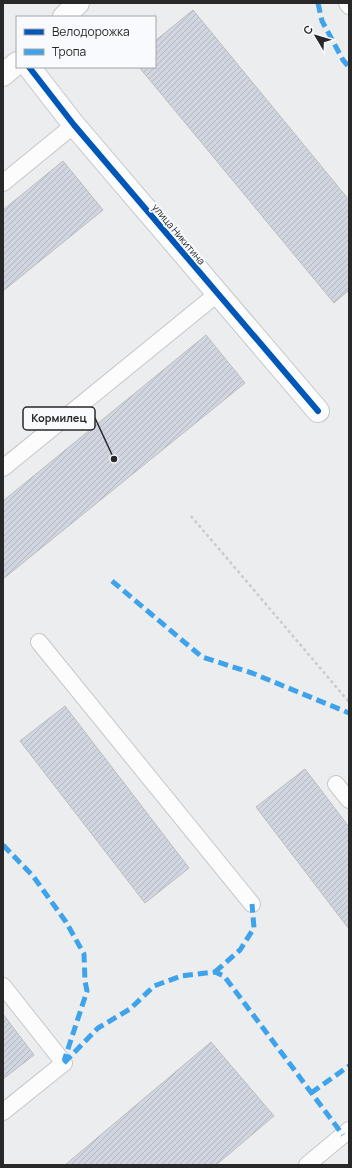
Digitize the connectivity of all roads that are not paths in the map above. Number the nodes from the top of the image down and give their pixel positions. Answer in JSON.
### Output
{"nodes":[{"id":1,"x":78,"y":3,"type":"edge"},
{"id":2,"x":347,"y":3,"type":"edge"},
{"id":3,"x":349,"y":6,"type":"edge"},
{"id":4,"x":65,"y":16,"type":"edge"},
{"id":5,"x":16,"y":64,"type":"edge"},
{"id":6,"x":30,"y":68,"type":"edge"},
{"id":7,"x":3,"y":74,"type":"edge"},
{"id":8,"x":74,"y":125,"type":"junction"},
{"id":9,"x":3,"y":183,"type":"edge"},
{"id":10,"x":217,"y":294,"type":"junction"},
{"id":11,"x":318,"y":411,"type":"dead end"},
{"id":12,"x":3,"y":468,"type":"edge"},
{"id":13,"x":38,"y":642,"type":"dead end"},
{"id":14,"x":336,"y":784,"type":"dead end"},
{"id":15,"x":349,"y":800,"type":"edge"},
{"id":16,"x":252,"y":904,"type":"dead end"},
{"id":17,"x":3,"y":986,"type":"edge"},
{"id":18,"x":3,"y":1112,"type":"edge"},
{"id":19,"x":349,"y":1130,"type":"edge"},
{"id":20,"x":307,"y":1165,"type":"edge"}],
"edges":[{"from":1,"to":4,"type":"street"},
{"from":2,"to":3,"type":"lane"},
{"from":5,"to":7,"type":"street"},
{"from":6,"to":8,"type":"street","name":"улица Никитина"},
{"from":8,"to":9,"type":"lane"},
{"from":8,"to":10,"type":"street","name":"улица Никитина"},
{"from":10,"to":11,"type":"street","name":"улица Никитина"},
{"from":10,"to":12,"type":"lane"},
{"from":13,"to":16,"type":"lane"},
{"from":14,"to":15,"type":"lane"},
{"from":17,"to":18,"type":"lane"},
{"from":19,"to":20,"type":"lane"}]}
